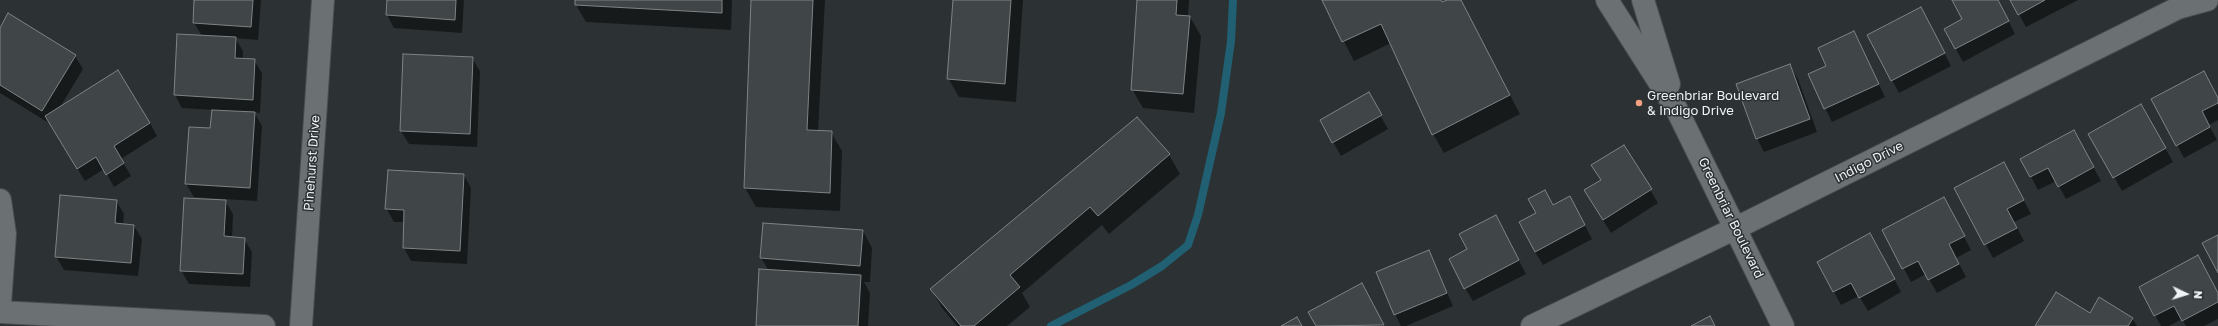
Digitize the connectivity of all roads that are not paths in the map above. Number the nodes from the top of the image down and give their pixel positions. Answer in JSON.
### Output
{"nodes":[{"id":1,"x":323,"y":0,"type":"edge"},
{"id":2,"x":1607,"y":0,"type":"edge"},
{"id":3,"x":1643,"y":0,"type":"edge"},
{"id":4,"x":2207,"y":0,"type":"edge"},
{"id":5,"x":1677,"y":110,"type":"junction"},
{"id":6,"x":0,"y":200,"type":"edge"},
{"id":7,"x":1736,"y":228,"type":"junction"},
{"id":8,"x":0,"y":304,"type":"edge"},
{"id":9,"x":0,"y":312,"type":"edge"},
{"id":10,"x":264,"y":326,"type":"edge"},
{"id":11,"x":301,"y":326,"type":"edge"},
{"id":12,"x":1532,"y":326,"type":"edge"},
{"id":13,"x":1783,"y":326,"type":"edge"}],
"edges":[{"from":1,"to":11,"type":"street","name":"Pinehurst Drive"},
{"from":2,"to":5,"type":"street","name":"Greenbriar Boulevard"},
{"from":3,"to":5,"type":"street","name":"Greenbriar Boulevard"},
{"from":4,"to":7,"type":"street","name":"Indigo Drive"},
{"from":5,"to":7,"type":"street","name":"Greenbriar Boulevard"},
{"from":6,"to":8,"type":"street"},
{"from":7,"to":12,"type":"street","name":"Indigo Drive"},
{"from":7,"to":13,"type":"street","name":"Greenbriar Boulevard"},
{"from":9,"to":10,"type":"street"}]}
